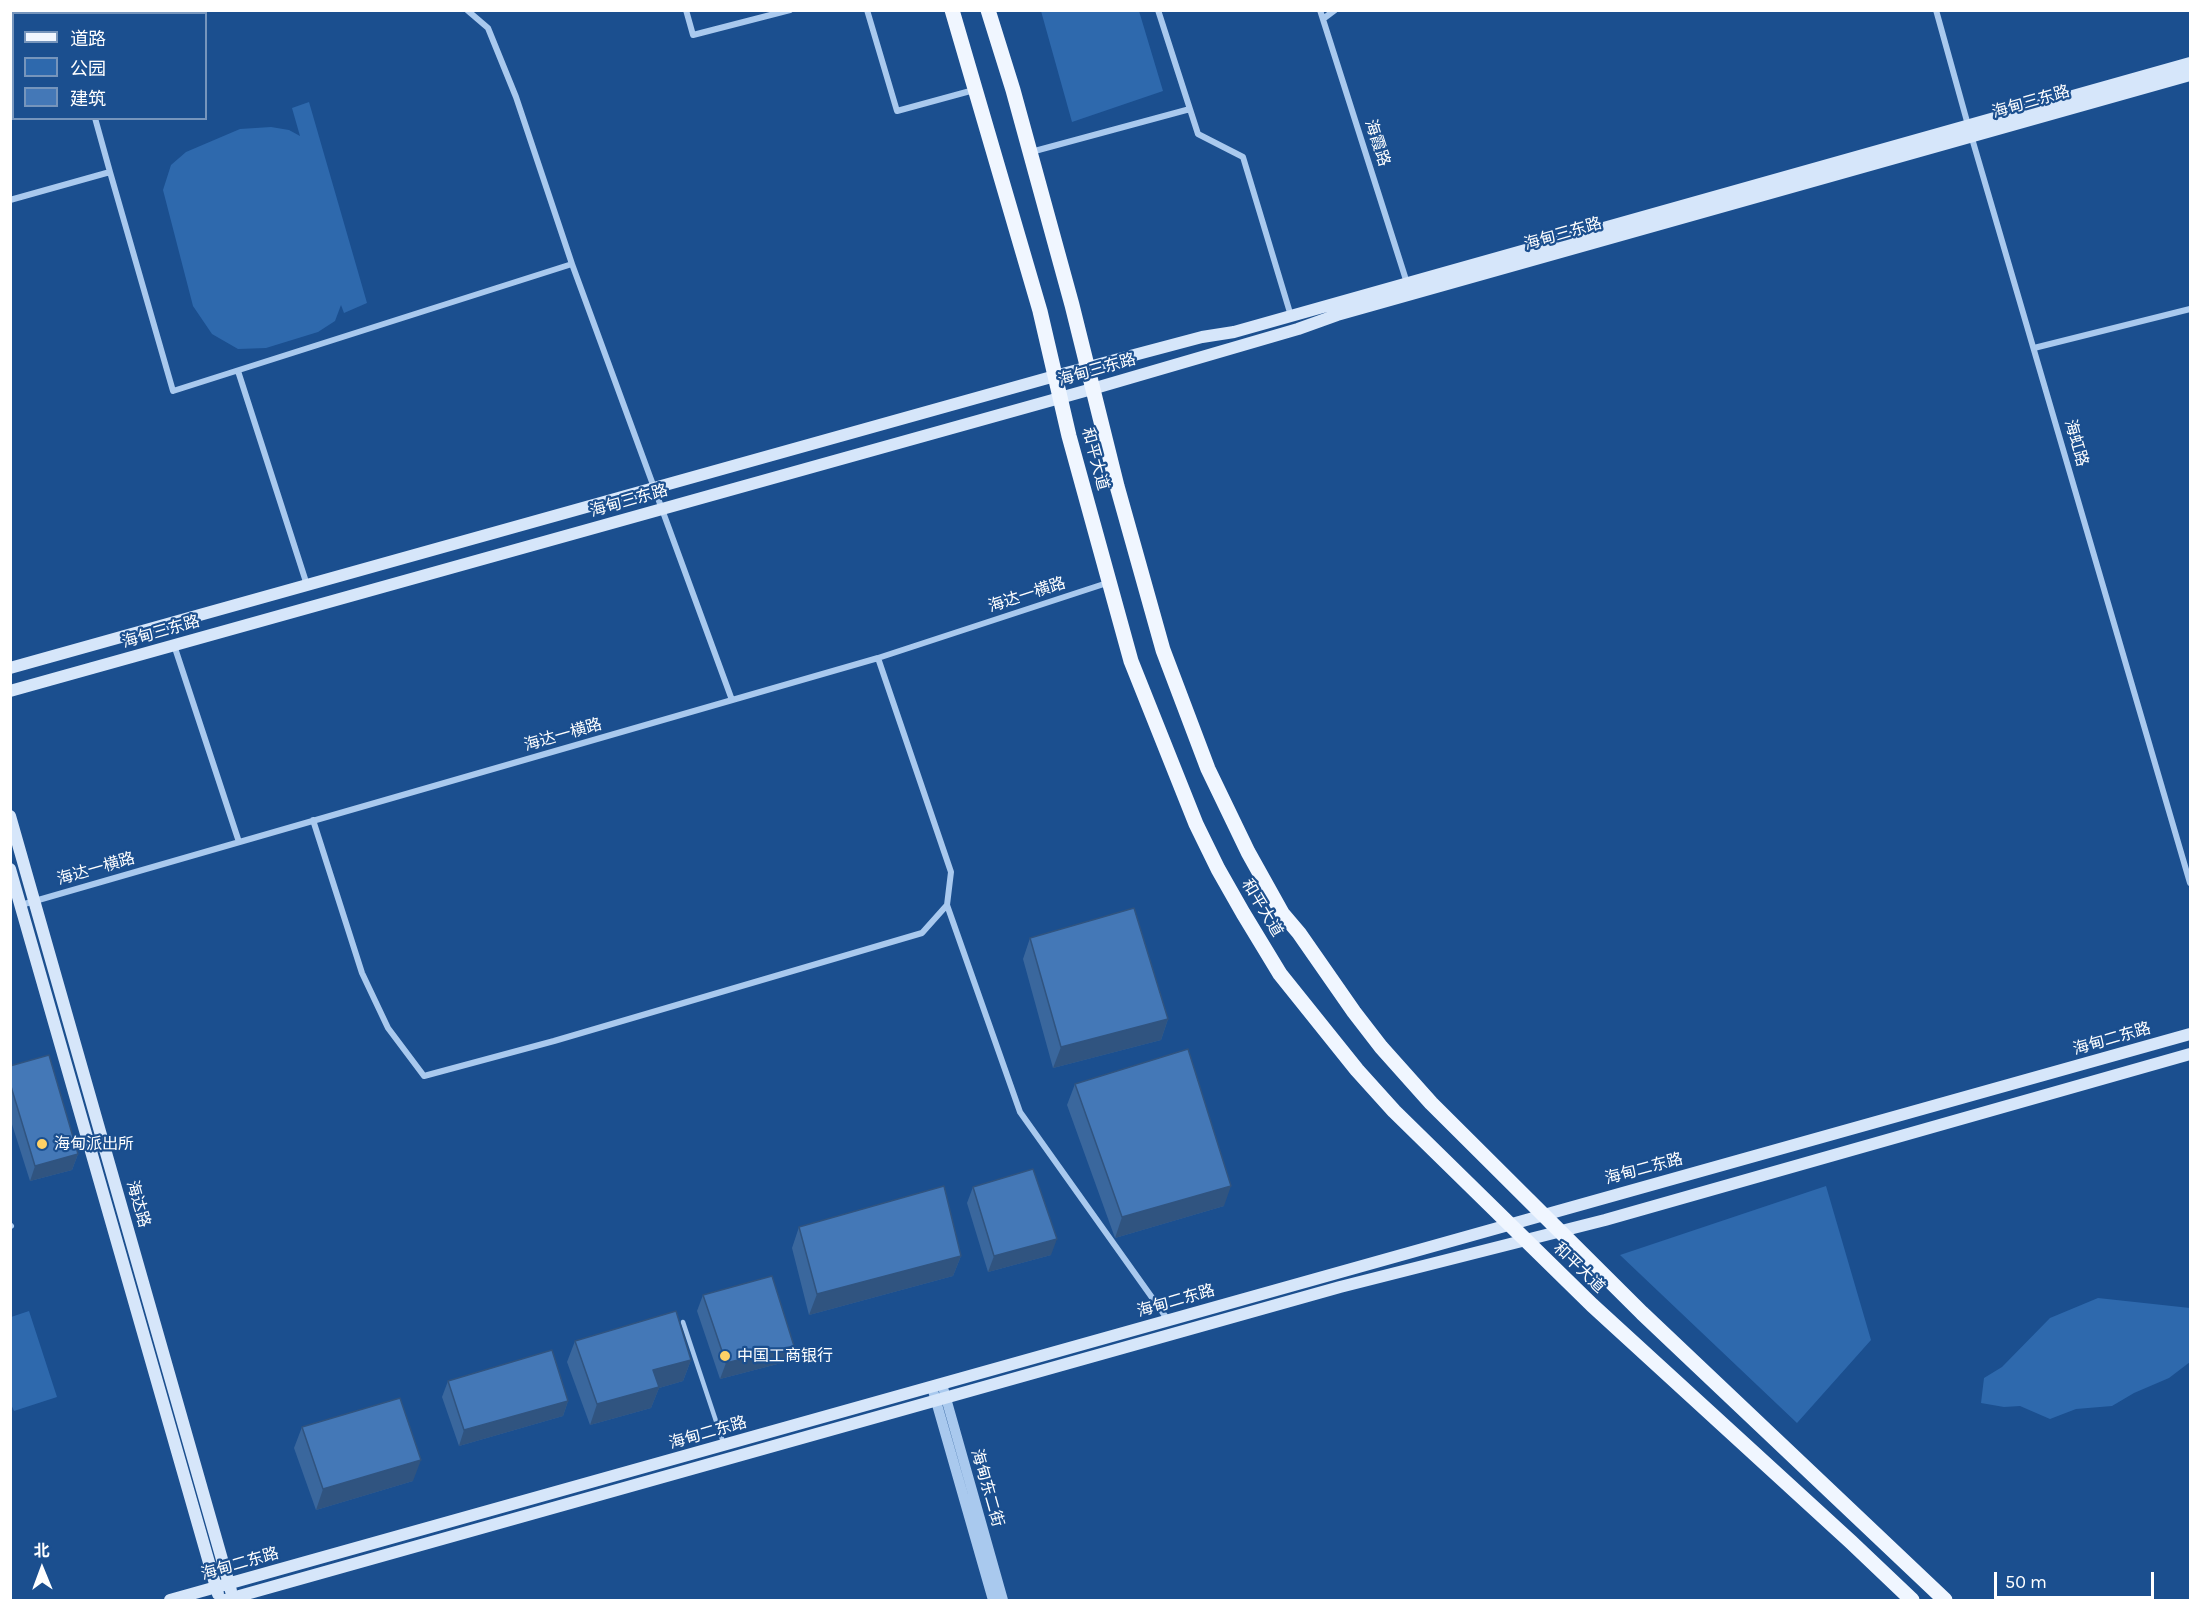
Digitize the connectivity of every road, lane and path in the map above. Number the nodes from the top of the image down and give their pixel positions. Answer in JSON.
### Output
{"nodes":[{"id":1,"x":466,"y":10,"type":"edge"},
{"id":2,"x":686,"y":10,"type":"edge"},
{"id":3,"x":790,"y":10,"type":"edge"},
{"id":4,"x":867,"y":10,"type":"edge"},
{"id":5,"x":952,"y":10,"type":"edge"},
{"id":6,"x":988,"y":10,"type":"edge"},
{"id":7,"x":1158,"y":10,"type":"edge"},
{"id":8,"x":1320,"y":10,"type":"edge"},
{"id":9,"x":1335,"y":10,"type":"edge"},
{"id":10,"x":1936,"y":10,"type":"edge"},
{"id":11,"x":1323,"y":19,"type":"junction"},
{"id":12,"x":2190,"y":63,"type":"edge"},
{"id":13,"x":2190,"y":75,"type":"edge"},
{"id":14,"x":974,"y":90,"type":"junction"},
{"id":15,"x":1190,"y":109,"type":"junction"},
{"id":16,"x":97,"y":120,"type":"edge"},
{"id":17,"x":1970,"y":131,"type":"junction"},
{"id":18,"x":1030,"y":153,"type":"junction"},
{"id":19,"x":110,"y":172,"type":"junction"},
{"id":20,"x":10,"y":200,"type":"edge"},
{"id":21,"x":572,"y":264,"type":"junction"},
{"id":22,"x":1407,"y":284,"type":"junction"},
{"id":23,"x":2190,"y":309,"type":"edge"},
{"id":24,"x":1291,"y":316,"type":"junction"},
{"id":25,"x":2034,"y":348,"type":"junction"},
{"id":26,"x":1086,"y":368,"type":"junction"},
{"id":27,"x":238,"y":370,"type":"junction"},
{"id":28,"x":1055,"y":376,"type":"junction"},
{"id":29,"x":1092,"y":389,"type":"junction"},
{"id":30,"x":1060,"y":398,"type":"junction"},
{"id":31,"x":653,"y":488,"type":"junction"},
{"id":32,"x":661,"y":509,"type":"junction"},
{"id":33,"x":1109,"y":582,"type":"junction"},
{"id":34,"x":307,"y":585,"type":"junction"},
{"id":35,"x":174,"y":645,"type":"junction"},
{"id":36,"x":878,"y":658,"type":"junction"},
{"id":37,"x":10,"y":668,"type":"edge"},
{"id":38,"x":10,"y":691,"type":"edge"},
{"id":39,"x":732,"y":700,"type":"junction"},
{"id":40,"x":10,"y":816,"type":"edge"},
{"id":41,"x":313,"y":820,"type":"junction"},
{"id":42,"x":239,"y":842,"type":"junction"},
{"id":43,"x":10,"y":868,"type":"edge"},
{"id":44,"x":2190,"y":883,"type":"edge"},
{"id":45,"x":34,"y":901,"type":"junction"},
{"id":46,"x":21,"y":905,"type":"junction"},
{"id":47,"x":947,"y":905,"type":"junction"},
{"id":48,"x":2190,"y":1034,"type":"edge"},
{"id":49,"x":2190,"y":1054,"type":"edge"},
{"id":50,"x":1543,"y":1215,"type":"junction"},
{"id":51,"x":1509,"y":1224,"type":"junction"},
{"id":52,"x":1559,"y":1232,"type":"junction"},
{"id":53,"x":1525,"y":1240,"type":"junction"},
{"id":54,"x":1168,"y":1321,"type":"junction"},
{"id":55,"x":683,"y":1322,"type":"dead end"},
{"id":56,"x":937,"y":1386,"type":"junction"},
{"id":57,"x":941,"y":1399,"type":"junction"},
{"id":58,"x":724,"y":1446,"type":"junction"},
{"id":59,"x":728,"y":1459,"type":"junction"},
{"id":60,"x":229,"y":1584,"type":"junction"},
{"id":61,"x":216,"y":1588,"type":"junction"},
{"id":62,"x":170,"y":1600,"type":"edge"},
{"id":63,"x":220,"y":1600,"type":"edge"},
{"id":64,"x":231,"y":1600,"type":"edge"},
{"id":65,"x":993,"y":1600,"type":"edge"},
{"id":66,"x":1003,"y":1600,"type":"edge"},
{"id":67,"x":1912,"y":1600,"type":"edge"},
{"id":68,"x":1945,"y":1600,"type":"edge"}],
"edges":[{"from":1,"to":21,"type":"street"},
{"from":2,"to":3,"type":"street"},
{"from":4,"to":14,"type":"street"},
{"from":5,"to":14,"type":"main road","name":"和平大道"},
{"from":6,"to":18,"type":"main road","name":"和平大道"},
{"from":7,"to":15,"type":"street"},
{"from":8,"to":11,"type":"street","name":"海霞路"},
{"from":9,"to":11,"type":"street"},
{"from":10,"to":17,"type":"street","name":"海虹路"},
{"from":11,"to":22,"type":"street","name":"海霞路"},
{"from":12,"to":17,"type":"main road"},
{"from":13,"to":17,"type":"main road","name":"海甸三东路"},
{"from":14,"to":28,"type":"main road","name":"和平大道"},
{"from":15,"to":18,"type":"street"},
{"from":15,"to":24,"type":"street"},
{"from":16,"to":19,"type":"street"},
{"from":17,"to":22,"type":"main road"},
{"from":17,"to":25,"type":"street","name":"海虹路"},
{"from":17,"to":29,"type":"main road","name":"海甸三东路"},
{"from":18,"to":26,"type":"main road","name":"和平大道"},
{"from":19,"to":20,"type":"street"},
{"from":19,"to":27,"type":"street"},
{"from":21,"to":27,"type":"street"},
{"from":21,"to":31,"type":"street"},
{"from":22,"to":24,"type":"main road"},
{"from":23,"to":25,"type":"street"},
{"from":24,"to":26,"type":"main road"},
{"from":25,"to":44,"type":"street","name":"海虹路"},
{"from":26,"to":28,"type":"main road"},
{"from":26,"to":29,"type":"main road","name":"和平大道"},
{"from":27,"to":34,"type":"street"},
{"from":28,"to":30,"type":"main road","name":"和平大道"},
{"from":28,"to":31,"type":"main road"},
{"from":29,"to":30,"type":"main road","name":"海甸三东路"},
{"from":29,"to":50,"type":"main road","name":"和平大道"},
{"from":30,"to":32,"type":"main road","name":"海甸三东路"},
{"from":30,"to":33,"type":"main road","name":"和平大道"},
{"from":31,"to":32,"type":"street"},
{"from":31,"to":34,"type":"main road"},
{"from":32,"to":35,"type":"main road","name":"海甸三东路"},
{"from":32,"to":39,"type":"street"},
{"from":33,"to":36,"type":"street","name":"海达一横路"},
{"from":33,"to":51,"type":"main road","name":"和平大道"},
{"from":34,"to":37,"type":"main road"},
{"from":35,"to":38,"type":"main road","name":"海甸三东路"},
{"from":35,"to":42,"type":"street"},
{"from":36,"to":39,"type":"street","name":"海达一横路"},
{"from":36,"to":47,"type":"street"},
{"from":39,"to":41,"type":"street","name":"海达一横路"},
{"from":40,"to":45,"type":"main road","name":"海达路"},
{"from":41,"to":42,"type":"street","name":"海达一横路"},
{"from":41,"to":47,"type":"street"},
{"from":42,"to":45,"type":"street","name":"海达一横路"},
{"from":43,"to":46,"type":"main road","name":"海达路"},
{"from":45,"to":46,"type":"street","name":"海达一横路"},
{"from":45,"to":60,"type":"main road","name":"海达路"},
{"from":46,"to":61,"type":"main road","name":"海达路"},
{"from":47,"to":54,"type":"street"},
{"from":48,"to":50,"type":"main road","name":"海甸二东路"},
{"from":49,"to":52,"type":"main road","name":"海甸二东路"},
{"from":50,"to":51,"type":"main road","name":"海甸二东路"},
{"from":50,"to":52,"type":"main road","name":"和平大道"},
{"from":51,"to":53,"type":"main road","name":"和平大道"},
{"from":51,"to":54,"type":"main road","name":"海甸二东路"},
{"from":52,"to":53,"type":"main road","name":"海甸二东路"},
{"from":52,"to":68,"type":"main road","name":"和平大道"},
{"from":53,"to":57,"type":"main road","name":"海甸二东路"},
{"from":53,"to":67,"type":"main road","name":"和平大道"},
{"from":54,"to":56,"type":"main road","name":"海甸二东路"},
{"from":55,"to":58,"type":"lane"},
{"from":56,"to":57,"type":"street","name":"海甸东二街"},
{"from":56,"to":58,"type":"main road","name":"海甸二东路"},
{"from":57,"to":59,"type":"main road","name":"海甸二东路"},
{"from":57,"to":65,"type":"street","name":"海甸东二街"},
{"from":57,"to":66,"type":"street","name":"海甸东二街"},
{"from":58,"to":59,"type":"lane"},
{"from":58,"to":60,"type":"main road","name":"海甸二东路"},
{"from":59,"to":64,"type":"main road","name":"海甸二东路"},
{"from":60,"to":61,"type":"main road","name":"海甸二东路"},
{"from":60,"to":64,"type":"main road","name":"海达路"},
{"from":61,"to":62,"type":"main road","name":"海甸二东路"},
{"from":61,"to":63,"type":"main road","name":"海达路"}]}
